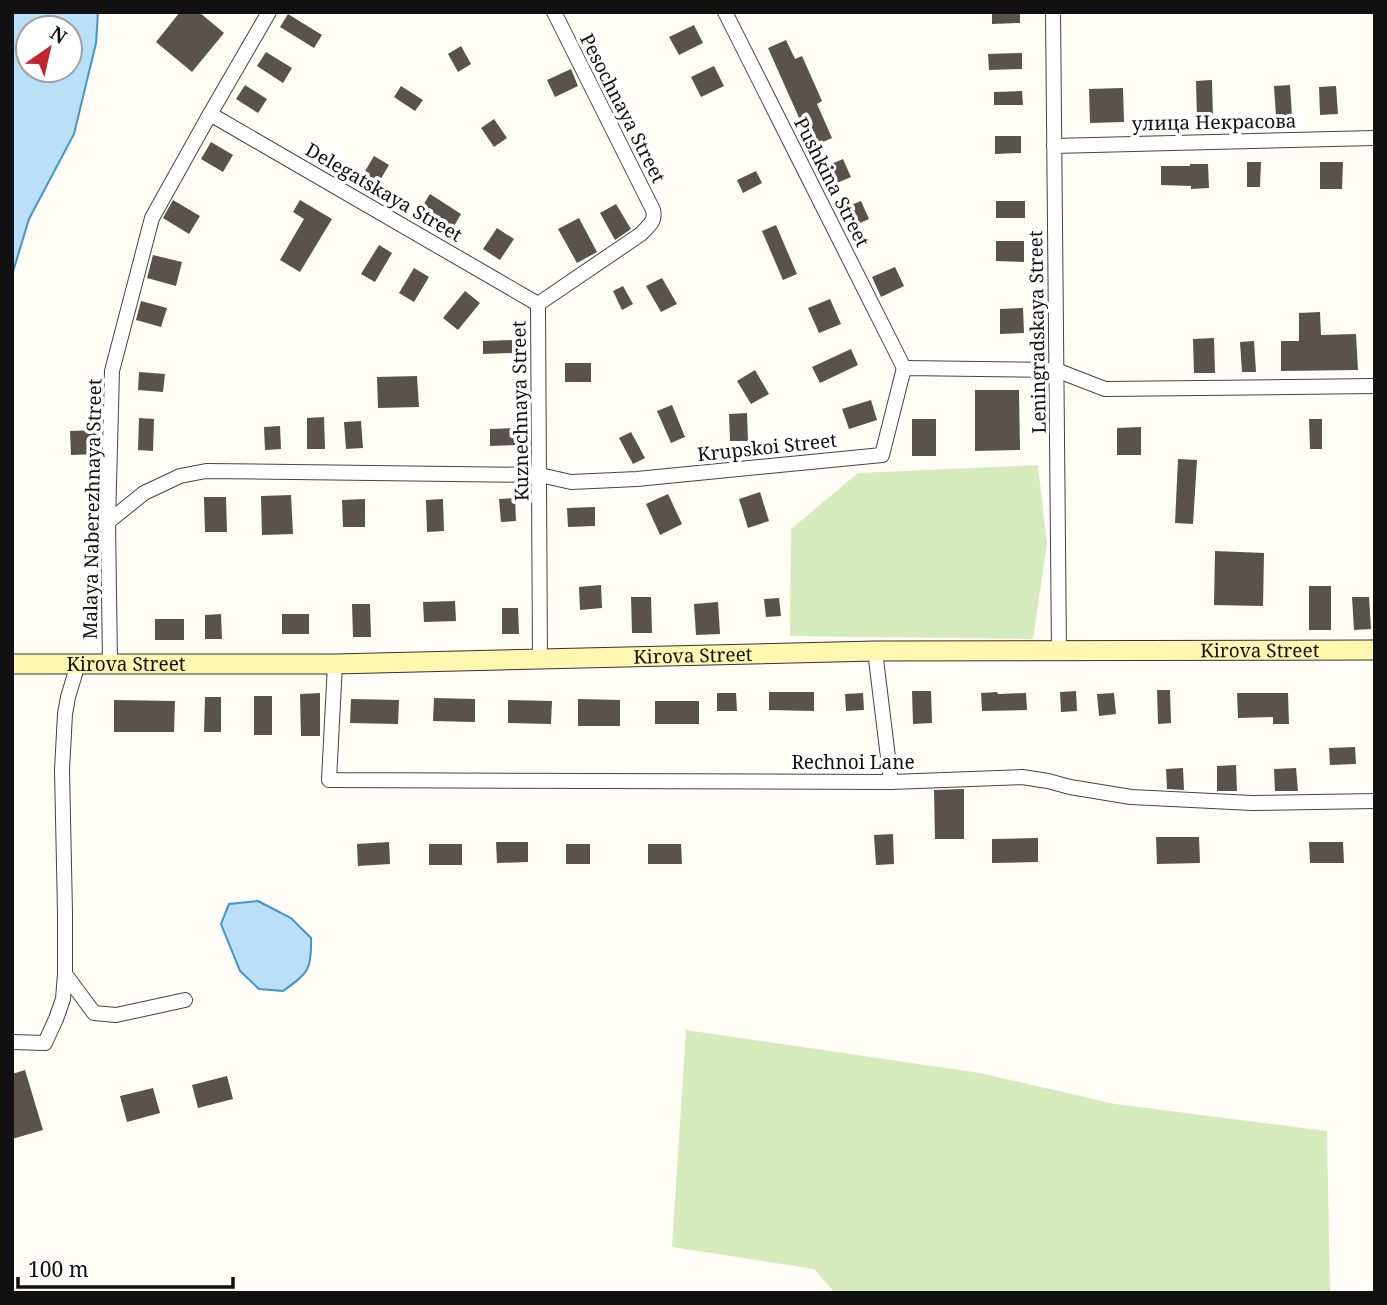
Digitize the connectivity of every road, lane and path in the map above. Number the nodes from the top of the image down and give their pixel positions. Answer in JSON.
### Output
{"nodes":[{"id":1,"x":269,"y":12,"type":"edge"},
{"id":2,"x":554,"y":12,"type":"edge"},
{"id":3,"x":725,"y":12,"type":"edge"},
{"id":4,"x":1053,"y":12,"type":"edge"},
{"id":5,"x":210,"y":114,"type":"junction"},
{"id":6,"x":1375,"y":138,"type":"edge"},
{"id":7,"x":1054,"y":146,"type":"junction"},
{"id":8,"x":653,"y":221,"type":"joint"},
{"id":9,"x":538,"y":304,"type":"junction"},
{"id":10,"x":904,"y":368,"type":"junction"},
{"id":11,"x":1056,"y":370,"type":"junction"},
{"id":12,"x":1375,"y":386,"type":"edge"},
{"id":13,"x":540,"y":475,"type":"junction"},
{"id":14,"x":108,"y":522,"type":"junction"},
{"id":15,"x":1375,"y":650,"type":"edge"},
{"id":16,"x":1059,"y":651,"type":"junction"},
{"id":17,"x":875,"y":652,"type":"junction"},
{"id":18,"x":540,"y":660,"type":"junction"},
{"id":19,"x":110,"y":663,"type":"junction"},
{"id":20,"x":12,"y":664,"type":"edge"},
{"id":21,"x":78,"y":664,"type":"junction"},
{"id":22,"x":335,"y":664,"type":"junction"},
{"id":23,"x":891,"y":782,"type":"junction"},
{"id":24,"x":1375,"y":801,"type":"edge"},
{"id":25,"x":65,"y":974,"type":"junction"},
{"id":26,"x":185,"y":1000,"type":"dead end"},
{"id":27,"x":12,"y":1042,"type":"edge"}],
"edges":[{"from":1,"to":5,"type":"street","name":"Malaya Naberezhnaya Street"},
{"from":2,"to":8,"type":"street","name":"Pesochnaya Street"},
{"from":3,"to":10,"type":"street","name":"Pushkina Street"},
{"from":4,"to":7,"type":"street","name":"Leningradskaya Street"},
{"from":5,"to":9,"type":"street","name":"Delegatskaya Street"},
{"from":5,"to":14,"type":"street","name":"Malaya Naberezhnaya Street"},
{"from":6,"to":7,"type":"street","name":"улица Некрасова"},
{"from":7,"to":11,"type":"street","name":"Leningradskaya Street"},
{"from":8,"to":9,"type":"street","name":"Kuznechnaya Street"},
{"from":9,"to":13,"type":"street","name":"Kuznechnaya Street"},
{"from":10,"to":11,"type":"street"},
{"from":10,"to":13,"type":"street","name":"Krupskoi Street"},
{"from":11,"to":12,"type":"street"},
{"from":11,"to":16,"type":"street","name":"Leningradskaya Street"},
{"from":13,"to":14,"type":"street","name":"Krupskoi Street"},
{"from":13,"to":18,"type":"street","name":"Kuznechnaya Street"},
{"from":14,"to":19,"type":"street","name":"Malaya Naberezhnaya Street"},
{"from":15,"to":16,"type":"street","name":"Kirova Street"},
{"from":16,"to":17,"type":"street","name":"Kirova Street"},
{"from":17,"to":18,"type":"street","name":"Kirova Street"},
{"from":17,"to":23,"type":"street"},
{"from":18,"to":22,"type":"street","name":"Kirova Street"},
{"from":19,"to":21,"type":"street","name":"Kirova Street"},
{"from":19,"to":22,"type":"street","name":"Kirova Street"},
{"from":20,"to":21,"type":"street","name":"Kirova Street"},
{"from":21,"to":25,"type":"street"},
{"from":22,"to":23,"type":"street","name":"Rechnoi Lane"},
{"from":23,"to":24,"type":"street","name":"Rechnoi Lane"},
{"from":25,"to":26,"type":"street"},
{"from":25,"to":27,"type":"street"}]}
